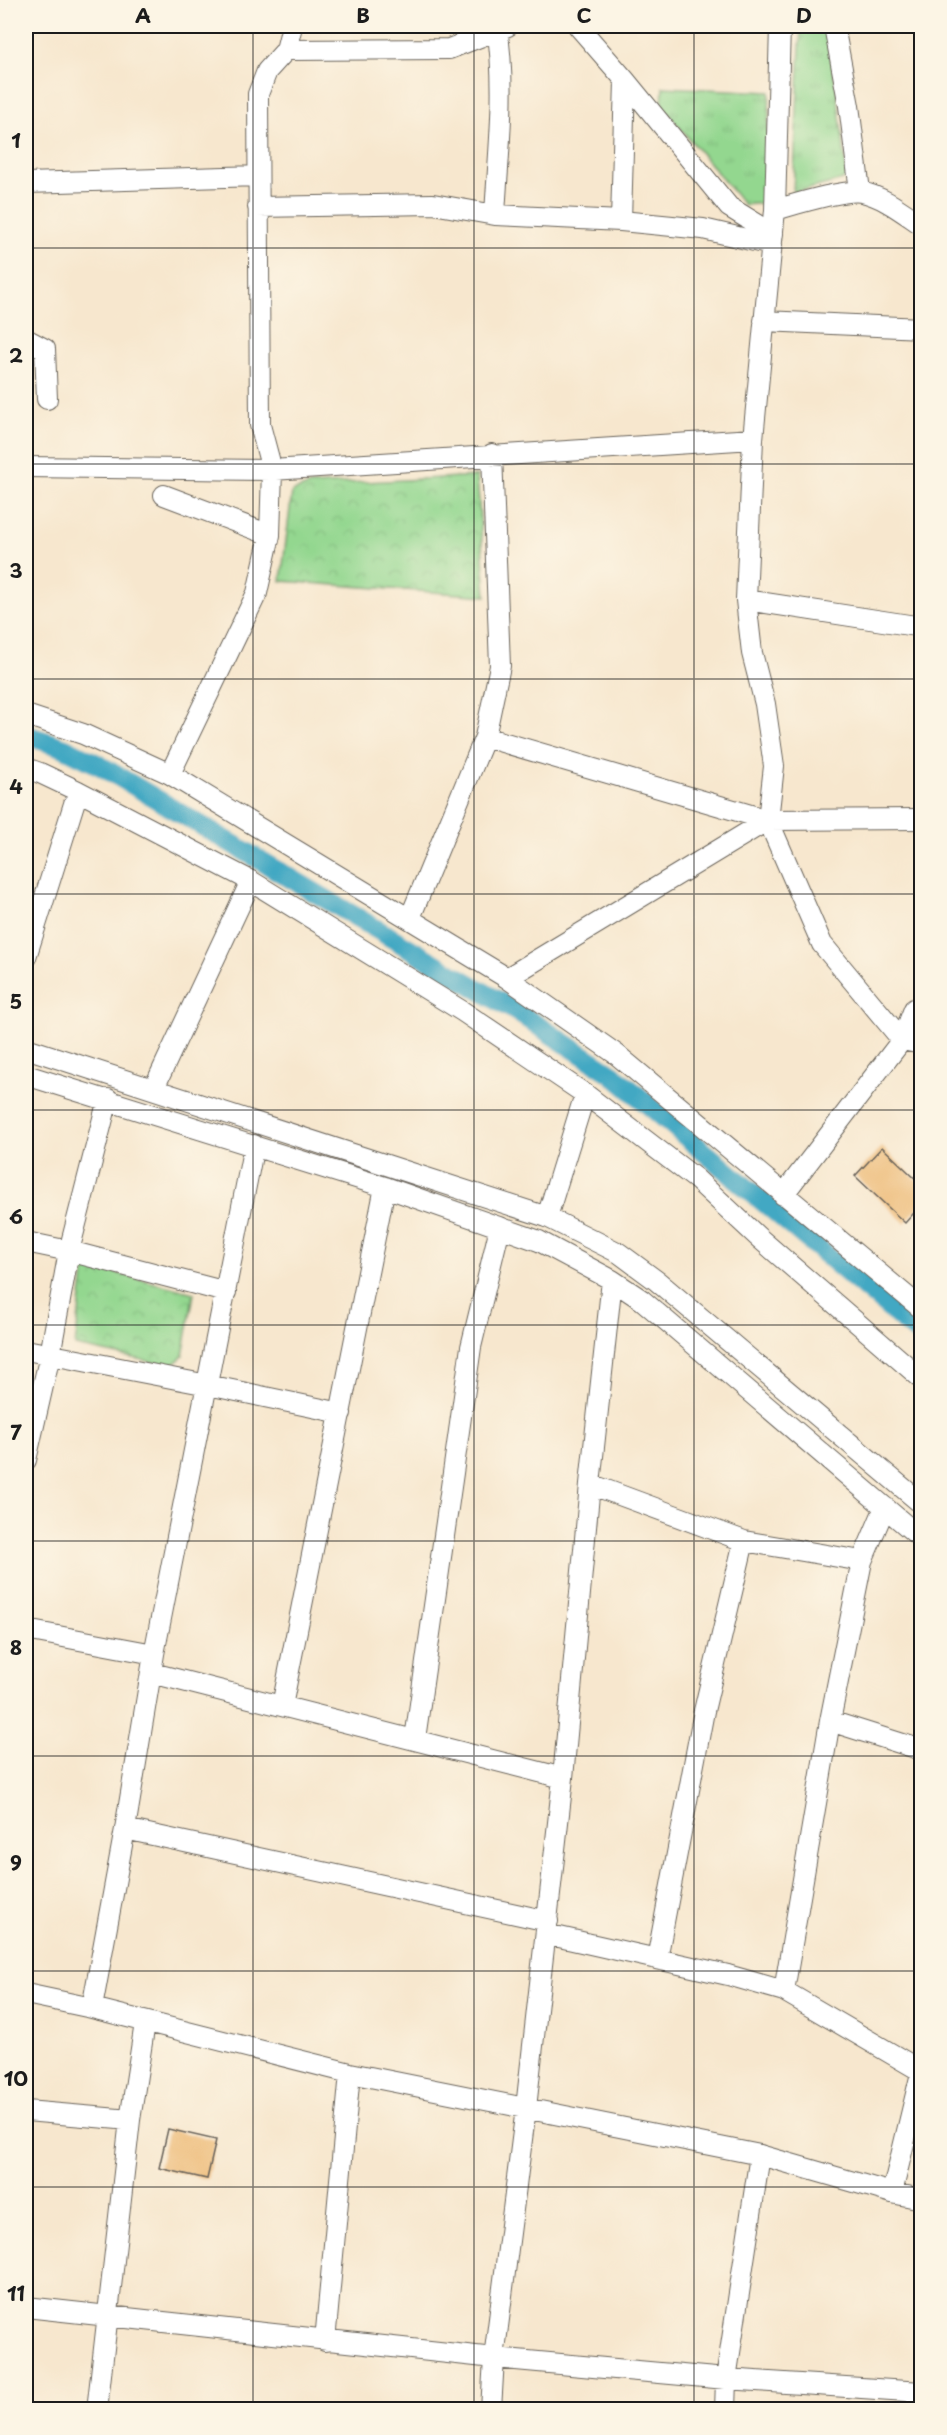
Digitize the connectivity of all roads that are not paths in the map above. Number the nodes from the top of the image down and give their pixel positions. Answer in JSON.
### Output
{"nodes":[{"id":1,"x":292,"y":26,"type":"edge"},
{"id":2,"x":578,"y":26,"type":"edge"},
{"id":3,"x":780,"y":26,"type":"edge"},
{"id":4,"x":834,"y":26,"type":"edge"},
{"id":5,"x":502,"y":27,"type":"edge"},
{"id":6,"x":286,"y":50,"type":"junction"},
{"id":7,"x":626,"y":80,"type":"junction"},
{"id":8,"x":258,"y":176,"type":"junction"},
{"id":9,"x":26,"y":183,"type":"edge"},
{"id":10,"x":860,"y":191,"type":"junction"},
{"id":11,"x":258,"y":207,"type":"junction"},
{"id":12,"x":775,"y":210,"type":"junction"},
{"id":13,"x":495,"y":215,"type":"junction"},
{"id":14,"x":621,"y":221,"type":"junction"},
{"id":15,"x":921,"y":225,"type":"edge"},
{"id":16,"x":772,"y":239,"type":"junction"},
{"id":17,"x":765,"y":321,"type":"junction"},
{"id":18,"x":921,"y":328,"type":"edge"},
{"id":19,"x":26,"y":339,"type":"edge"},
{"id":20,"x":47,"y":399,"type":"dead end"},
{"id":21,"x":753,"y":439,"type":"junction"},
{"id":22,"x":492,"y":454,"type":"junction"},
{"id":23,"x":26,"y":467,"type":"edge"},
{"id":24,"x":272,"y":470,"type":"junction"},
{"id":25,"x":164,"y":495,"type":"dead end"},
{"id":26,"x":270,"y":535,"type":"junction"},
{"id":27,"x":746,"y":600,"type":"junction"},
{"id":28,"x":921,"y":627,"type":"edge"},
{"id":29,"x":26,"y":715,"type":"edge"},
{"id":30,"x":485,"y":737,"type":"junction"},
{"id":31,"x":26,"y":768,"type":"edge"},
{"id":32,"x":170,"y":774,"type":"junction"},
{"id":33,"x":78,"y":791,"type":"junction"},
{"id":34,"x":921,"y":819,"type":"edge"},
{"id":35,"x":768,"y":820,"type":"junction"},
{"id":36,"x":251,"y":881,"type":"junction"},
{"id":37,"x":410,"y":918,"type":"junction"},
{"id":38,"x":26,"y":957,"type":"edge"},
{"id":39,"x":507,"y":978,"type":"junction"},
{"id":40,"x":921,"y":1005,"type":"edge"},
{"id":41,"x":912,"y":1042,"type":"edge"},
{"id":42,"x":26,"y":1048,"type":"edge"},
{"id":43,"x":26,"y":1075,"type":"edge"},
{"id":44,"x":154,"y":1088,"type":"junction"},
{"id":45,"x":585,"y":1094,"type":"junction"},
{"id":46,"x":108,"y":1099,"type":"junction"},
{"id":47,"x":254,"y":1145,"type":"junction"},
{"id":48,"x":385,"y":1187,"type":"junction"},
{"id":49,"x":783,"y":1195,"type":"junction"},
{"id":50,"x":547,"y":1217,"type":"junction"},
{"id":51,"x":500,"y":1227,"type":"junction"},
{"id":52,"x":26,"y":1242,"type":"edge"},
{"id":53,"x":69,"y":1251,"type":"junction"},
{"id":54,"x":612,"y":1280,"type":"junction"},
{"id":55,"x":226,"y":1292,"type":"junction"},
{"id":56,"x":921,"y":1310,"type":"edge"},
{"id":57,"x":26,"y":1350,"type":"edge"},
{"id":58,"x":50,"y":1355,"type":"junction"},
{"id":59,"x":921,"y":1379,"type":"edge"},
{"id":60,"x":208,"y":1384,"type":"junction"},
{"id":61,"x":341,"y":1413,"type":"junction"},
{"id":62,"x":26,"y":1460,"type":"edge"},
{"id":63,"x":590,"y":1484,"type":"junction"},
{"id":64,"x":921,"y":1504,"type":"edge"},
{"id":65,"x":885,"y":1507,"type":"junction"},
{"id":66,"x":921,"y":1539,"type":"edge"},
{"id":67,"x":744,"y":1541,"type":"junction"},
{"id":68,"x":862,"y":1562,"type":"junction"},
{"id":69,"x":26,"y":1630,"type":"edge"},
{"id":70,"x":153,"y":1663,"type":"junction"},
{"id":71,"x":282,"y":1706,"type":"junction"},
{"id":72,"x":830,"y":1721,"type":"junction"},
{"id":73,"x":415,"y":1739,"type":"junction"},
{"id":74,"x":921,"y":1750,"type":"edge"},
{"id":75,"x":563,"y":1778,"type":"junction"},
{"id":76,"x":125,"y":1829,"type":"junction"},
{"id":77,"x":547,"y":1928,"type":"junction"},
{"id":78,"x":657,"y":1959,"type":"junction"},
{"id":79,"x":784,"y":1991,"type":"junction"},
{"id":80,"x":26,"y":1994,"type":"edge"},
{"id":81,"x":92,"y":2008,"type":"junction"},
{"id":82,"x":145,"y":2023,"type":"junction"},
{"id":83,"x":921,"y":2070,"type":"edge"},
{"id":84,"x":350,"y":2073,"type":"junction"},
{"id":85,"x":526,"y":2108,"type":"junction"},
{"id":86,"x":26,"y":2111,"type":"edge"},
{"id":87,"x":130,"y":2120,"type":"junction"},
{"id":88,"x":760,"y":2155,"type":"junction"},
{"id":89,"x":892,"y":2193,"type":"junction"},
{"id":90,"x":921,"y":2199,"type":"edge"},
{"id":91,"x":26,"y":2307,"type":"edge"},
{"id":92,"x":109,"y":2314,"type":"junction"},
{"id":93,"x":325,"y":2341,"type":"junction"},
{"id":94,"x":494,"y":2358,"type":"junction"},
{"id":95,"x":726,"y":2379,"type":"junction"},
{"id":96,"x":921,"y":2392,"type":"edge"},
{"id":97,"x":97,"y":2409,"type":"edge"},
{"id":98,"x":491,"y":2409,"type":"edge"},
{"id":99,"x":725,"y":2409,"type":"edge"}],
"edges":[{"from":1,"to":6,"type":"street"},
{"from":2,"to":7,"type":"street"},
{"from":3,"to":12,"type":"street"},
{"from":4,"to":10,"type":"street"},
{"from":5,"to":6,"type":"street"},
{"from":5,"to":13,"type":"street"},
{"from":6,"to":8,"type":"street"},
{"from":7,"to":14,"type":"street"},
{"from":7,"to":16,"type":"street"},
{"from":8,"to":9,"type":"street"},
{"from":8,"to":11,"type":"street"},
{"from":10,"to":12,"type":"street"},
{"from":10,"to":15,"type":"street"},
{"from":11,"to":13,"type":"street"},
{"from":11,"to":24,"type":"street"},
{"from":12,"to":16,"type":"street"},
{"from":13,"to":14,"type":"street"},
{"from":14,"to":16,"type":"street"},
{"from":16,"to":17,"type":"street"},
{"from":17,"to":18,"type":"street"},
{"from":17,"to":21,"type":"street"},
{"from":19,"to":20,"type":"street"},
{"from":21,"to":22,"type":"street"},
{"from":21,"to":27,"type":"street"},
{"from":22,"to":24,"type":"street"},
{"from":22,"to":30,"type":"street"},
{"from":23,"to":24,"type":"street"},
{"from":24,"to":26,"type":"street"},
{"from":25,"to":26,"type":"street"},
{"from":26,"to":32,"type":"street"},
{"from":27,"to":28,"type":"street"},
{"from":27,"to":35,"type":"street"},
{"from":29,"to":32,"type":"street"},
{"from":30,"to":35,"type":"street"},
{"from":30,"to":37,"type":"street"},
{"from":31,"to":33,"type":"street"},
{"from":32,"to":37,"type":"street"},
{"from":33,"to":36,"type":"street"},
{"from":33,"to":38,"type":"street"},
{"from":34,"to":35,"type":"street"},
{"from":35,"to":39,"type":"street"},
{"from":35,"to":41,"type":"street"},
{"from":36,"to":44,"type":"street"},
{"from":36,"to":45,"type":"street"},
{"from":37,"to":39,"type":"street"},
{"from":39,"to":49,"type":"street"},
{"from":40,"to":41,"type":"street"},
{"from":41,"to":49,"type":"street"},
{"from":42,"to":44,"type":"street"},
{"from":43,"to":46,"type":"street"},
{"from":44,"to":50,"type":"street"},
{"from":45,"to":50,"type":"street"},
{"from":45,"to":59,"type":"street"},
{"from":46,"to":47,"type":"street"},
{"from":46,"to":53,"type":"street"},
{"from":47,"to":48,"type":"street"},
{"from":47,"to":55,"type":"street"},
{"from":48,"to":51,"type":"street"},
{"from":48,"to":61,"type":"street"},
{"from":49,"to":56,"type":"street"},
{"from":50,"to":64,"type":"street"},
{"from":51,"to":54,"type":"street"},
{"from":51,"to":73,"type":"street"},
{"from":52,"to":53,"type":"street"},
{"from":53,"to":55,"type":"street"},
{"from":53,"to":58,"type":"street"},
{"from":54,"to":63,"type":"street"},
{"from":54,"to":65,"type":"street"},
{"from":55,"to":60,"type":"street"},
{"from":57,"to":58,"type":"street"},
{"from":58,"to":60,"type":"street"},
{"from":58,"to":62,"type":"street"},
{"from":60,"to":61,"type":"street"},
{"from":60,"to":70,"type":"street"},
{"from":61,"to":71,"type":"street"},
{"from":63,"to":67,"type":"street"},
{"from":63,"to":75,"type":"street"},
{"from":65,"to":66,"type":"street"},
{"from":65,"to":68,"type":"street"},
{"from":67,"to":68,"type":"street"},
{"from":67,"to":78,"type":"street"},
{"from":68,"to":72,"type":"street"},
{"from":69,"to":70,"type":"street"},
{"from":70,"to":71,"type":"street"},
{"from":70,"to":76,"type":"street"},
{"from":71,"to":73,"type":"street"},
{"from":72,"to":74,"type":"street"},
{"from":72,"to":79,"type":"street"},
{"from":73,"to":75,"type":"street"},
{"from":75,"to":77,"type":"street"},
{"from":76,"to":77,"type":"street"},
{"from":76,"to":81,"type":"street"},
{"from":77,"to":78,"type":"street"},
{"from":77,"to":85,"type":"street"},
{"from":78,"to":79,"type":"street"},
{"from":79,"to":83,"type":"street"},
{"from":80,"to":81,"type":"street"},
{"from":81,"to":82,"type":"street"},
{"from":82,"to":84,"type":"street"},
{"from":82,"to":87,"type":"street"},
{"from":83,"to":89,"type":"street"},
{"from":84,"to":85,"type":"street"},
{"from":84,"to":93,"type":"street"},
{"from":85,"to":88,"type":"street"},
{"from":85,"to":94,"type":"street"},
{"from":86,"to":87,"type":"street"},
{"from":87,"to":92,"type":"street"},
{"from":88,"to":89,"type":"street"},
{"from":88,"to":95,"type":"street"},
{"from":89,"to":90,"type":"street"},
{"from":91,"to":92,"type":"street"},
{"from":92,"to":93,"type":"street"},
{"from":92,"to":97,"type":"street"},
{"from":93,"to":94,"type":"street"},
{"from":94,"to":95,"type":"street"},
{"from":94,"to":98,"type":"street"},
{"from":95,"to":96,"type":"street"},
{"from":95,"to":99,"type":"street"}]}
